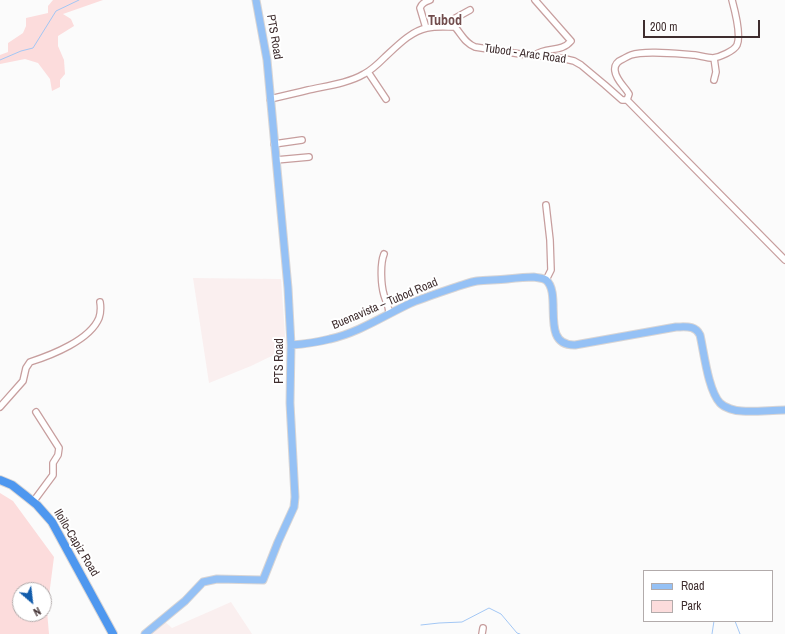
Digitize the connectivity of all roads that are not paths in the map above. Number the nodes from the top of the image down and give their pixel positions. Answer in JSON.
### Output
{"nodes":[{"id":1,"x":256,"y":0,"type":"edge"},
{"id":2,"x":430,"y":0,"type":"edge"},
{"id":3,"x":535,"y":0,"type":"edge"},
{"id":4,"x":732,"y":0,"type":"edge"},
{"id":5,"x":470,"y":10,"type":"dead end"},
{"id":6,"x":440,"y":27,"type":"junction"},
{"id":7,"x":426,"y":28,"type":"junction"},
{"id":8,"x":534,"y":55,"type":"junction"},
{"id":9,"x":714,"y":58,"type":"junction"},
{"id":10,"x":368,"y":72,"type":"junction"},
{"id":11,"x":714,"y":80,"type":"dead end"},
{"id":12,"x":270,"y":99,"type":"junction"},
{"id":13,"x":386,"y":99,"type":"dead end"},
{"id":14,"x":627,"y":100,"type":"junction"},
{"id":15,"x":302,"y":140,"type":"dead end"},
{"id":16,"x":274,"y":144,"type":"junction"},
{"id":17,"x":309,"y":157,"type":"dead end"},
{"id":18,"x":276,"y":160,"type":"junction"},
{"id":19,"x":546,"y":205,"type":"dead end"},
{"id":20,"x":384,"y":254,"type":"dead end"},
{"id":21,"x":785,"y":260,"type":"edge"},
{"id":22,"x":546,"y":280,"type":"junction"},
{"id":23,"x":100,"y":302,"type":"dead end"},
{"id":24,"x":389,"y":313,"type":"junction"},
{"id":25,"x":291,"y":345,"type":"junction"},
{"id":26,"x":0,"y":407,"type":"edge"},
{"id":27,"x":785,"y":410,"type":"edge"},
{"id":28,"x":36,"y":412,"type":"dead end"},
{"id":29,"x":0,"y":480,"type":"edge"},
{"id":30,"x":33,"y":502,"type":"junction"},
{"id":31,"x":113,"y":634,"type":"edge"},
{"id":32,"x":145,"y":634,"type":"edge"}],
"edges":[{"from":1,"to":12,"type":"main road","name":"PTS Road"},
{"from":2,"to":7,"type":"street"},
{"from":3,"to":8,"type":"street"},
{"from":4,"to":9,"type":"street"},
{"from":5,"to":6,"type":"street"},
{"from":6,"to":7,"type":"street","name":"Tubod - Arac Road"},
{"from":6,"to":8,"type":"street","name":"Tubod - Arac Road"},
{"from":7,"to":10,"type":"street","name":"Tubod - Arac Road"},
{"from":8,"to":14,"type":"street","name":"Tubod - Arac Road"},
{"from":9,"to":11,"type":"street"},
{"from":9,"to":14,"type":"street"},
{"from":10,"to":12,"type":"street","name":"Tubod - Arac Road"},
{"from":10,"to":13,"type":"street"},
{"from":12,"to":16,"type":"main road","name":"PTS Road"},
{"from":14,"to":21,"type":"street"},
{"from":15,"to":16,"type":"street"},
{"from":16,"to":18,"type":"main road","name":"PTS Road"},
{"from":17,"to":18,"type":"street"},
{"from":18,"to":25,"type":"main road","name":"PTS Road"},
{"from":19,"to":22,"type":"street"},
{"from":20,"to":24,"type":"street"},
{"from":22,"to":24,"type":"main road","name":"Buenavista – Tubod Road"},
{"from":22,"to":27,"type":"main road"},
{"from":23,"to":26,"type":"street"},
{"from":24,"to":25,"type":"main road","name":"Buenavista – Tubod Road"},
{"from":25,"to":32,"type":"main road","name":"PTS Road"},
{"from":28,"to":30,"type":"street"},
{"from":29,"to":30,"type":"highway","name":"Iloilo-Capiz Road"},
{"from":30,"to":31,"type":"highway","name":"Iloilo-Capiz Road"}]}
